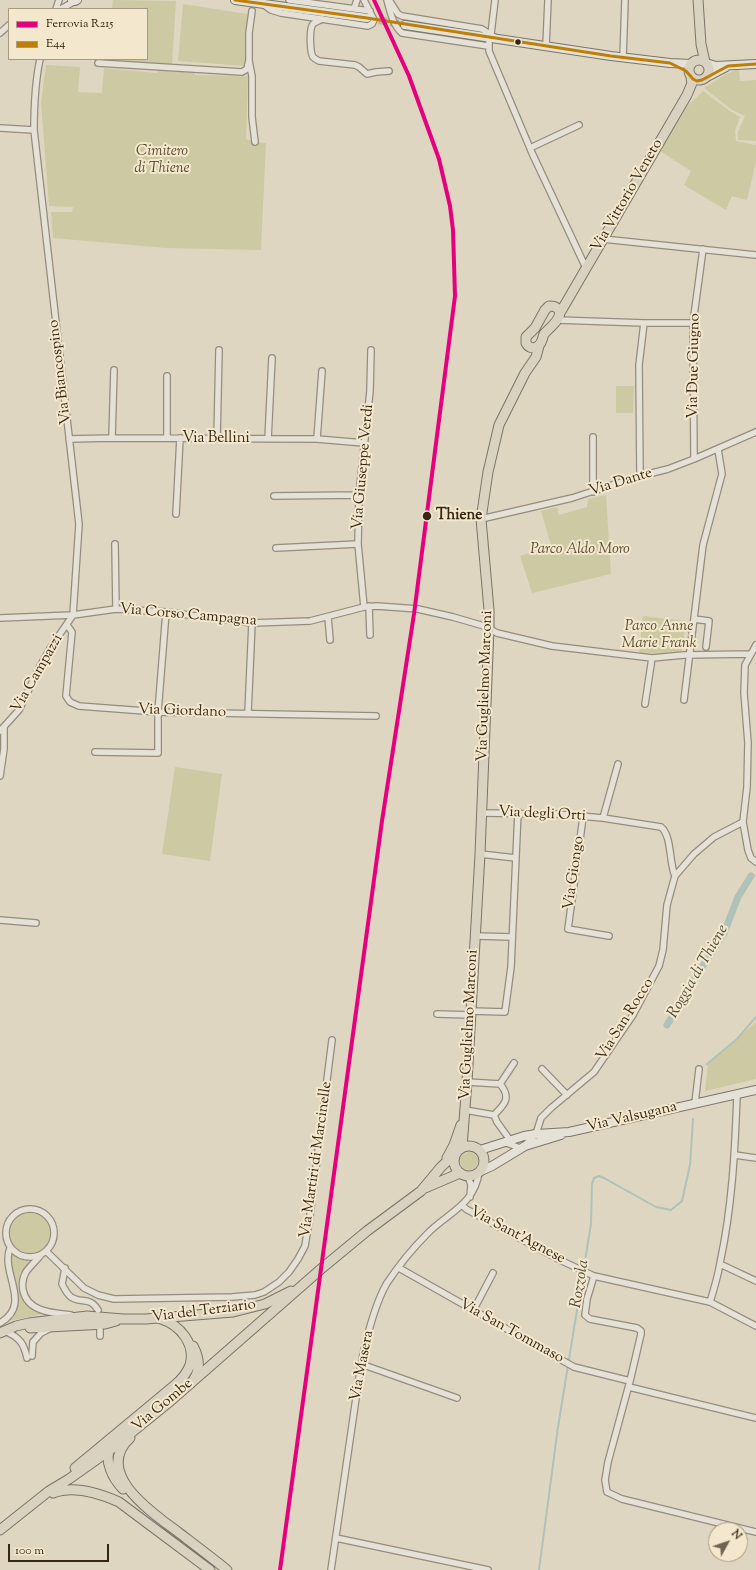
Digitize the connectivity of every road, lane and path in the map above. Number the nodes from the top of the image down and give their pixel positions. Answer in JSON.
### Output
{"nodes":[{"id":1,"x":75,"y":0,"type":"edge"},
{"id":2,"x":235,"y":0,"type":"edge"},
{"id":3,"x":289,"y":0,"type":"edge"},
{"id":4,"x":357,"y":0,"type":"edge"},
{"id":5,"x":364,"y":0,"type":"edge"},
{"id":6,"x":388,"y":0,"type":"edge"},
{"id":7,"x":495,"y":0,"type":"edge"},
{"id":8,"x":548,"y":0,"type":"edge"},
{"id":9,"x":625,"y":0,"type":"edge"},
{"id":10,"x":698,"y":0,"type":"edge"},
{"id":11,"x":255,"y":2,"type":"edge"},
{"id":12,"x":63,"y":8,"type":"edge"},
{"id":13,"x":354,"y":9,"type":"junction"},
{"id":14,"x":252,"y":11,"type":"dead end"},
{"id":15,"x":368,"y":14,"type":"junction"},
{"id":16,"x":402,"y":16,"type":"junction"},
{"id":17,"x":322,"y":19,"type":"junction"},
{"id":18,"x":395,"y":24,"type":"junction"},
{"id":19,"x":405,"y":25,"type":"tunnel mouth"},
{"id":20,"x":8,"y":26,"type":"edge"},
{"id":21,"x":0,"y":33,"type":"edge"},
{"id":22,"x":489,"y":39,"type":"junction"},
{"id":23,"x":701,"y":44,"type":"junction"},
{"id":24,"x":546,"y":46,"type":"junction"},
{"id":25,"x":623,"y":58,"type":"junction"},
{"id":26,"x":40,"y":60,"type":"edge"},
{"id":27,"x":249,"y":60,"type":"junction"},
{"id":28,"x":705,"y":62,"type":"junction"},
{"id":29,"x":98,"y":63,"type":"dead end"},
{"id":30,"x":670,"y":63,"type":"junction"},
{"id":31,"x":692,"y":63,"type":"junction"},
{"id":32,"x":756,"y":64,"type":"edge"},
{"id":33,"x":728,"y":66,"type":"junction"},
{"id":34,"x":389,"y":71,"type":"dead end"},
{"id":35,"x":690,"y":75,"type":"junction"},
{"id":36,"x":703,"y":79,"type":"junction"},
{"id":37,"x":687,"y":95,"type":"junction"},
{"id":38,"x":579,"y":125,"type":"dead end"},
{"id":39,"x":0,"y":128,"type":"edge"},
{"id":40,"x":34,"y":130,"type":"junction"},
{"id":41,"x":255,"y":142,"type":"dead end"},
{"id":42,"x":530,"y":148,"type":"junction"},
{"id":43,"x":603,"y":239,"type":"junction"},
{"id":44,"x":703,"y":249,"type":"junction"},
{"id":45,"x":756,"y":255,"type":"edge"},
{"id":46,"x":586,"y":268,"type":"junction"},
{"id":47,"x":568,"y":298,"type":"junction"},
{"id":48,"x":551,"y":306,"type":"junction"},
{"id":49,"x":559,"y":316,"type":"junction"},
{"id":50,"x":644,"y":323,"type":"junction"},
{"id":51,"x":693,"y":323,"type":"junction"},
{"id":52,"x":528,"y":346,"type":"junction"},
{"id":53,"x":539,"y":346,"type":"junction"},
{"id":54,"x":219,"y":350,"type":"dead end"},
{"id":55,"x":371,"y":350,"type":"dead end"},
{"id":56,"x":272,"y":358,"type":"dead end"},
{"id":57,"x":528,"y":367,"type":"junction"},
{"id":58,"x":114,"y":370,"type":"dead end"},
{"id":59,"x":322,"y":371,"type":"dead end"},
{"id":60,"x":167,"y":376,"type":"dead end"},
{"id":61,"x":756,"y":432,"type":"edge"},
{"id":62,"x":593,"y":436,"type":"dead end"},
{"id":63,"x":112,"y":438,"type":"junction"},
{"id":64,"x":167,"y":438,"type":"junction"},
{"id":65,"x":180,"y":438,"type":"junction"},
{"id":66,"x":69,"y":439,"type":"junction"},
{"id":67,"x":217,"y":439,"type":"junction"},
{"id":68,"x":268,"y":439,"type":"junction"},
{"id":69,"x":317,"y":439,"type":"junction"},
{"id":70,"x":364,"y":443,"type":"junction"},
{"id":71,"x":718,"y":449,"type":"junction"},
{"id":72,"x":694,"y":459,"type":"junction"},
{"id":73,"x":640,"y":476,"type":"junction"},
{"id":74,"x":593,"y":492,"type":"junction"},
{"id":75,"x":359,"y":495,"type":"junction"},
{"id":76,"x":274,"y":496,"type":"dead end"},
{"id":77,"x":176,"y":514,"type":"dead end"},
{"id":78,"x":481,"y":519,"type":"junction"},
{"id":79,"x":115,"y":544,"type":"dead end"},
{"id":80,"x":358,"y":544,"type":"junction"},
{"id":81,"x":276,"y":548,"type":"dead end"},
{"id":82,"x":367,"y":607,"type":"junction"},
{"id":83,"x":116,"y":609,"type":"junction"},
{"id":84,"x":166,"y":612,"type":"junction"},
{"id":85,"x":73,"y":615,"type":"junction"},
{"id":86,"x":328,"y":617,"type":"junction"},
{"id":87,"x":0,"y":618,"type":"edge"},
{"id":88,"x":694,"y":619,"type":"junction"},
{"id":89,"x":252,"y":622,"type":"junction"},
{"id":90,"x":67,"y":625,"type":"junction"},
{"id":91,"x":489,"y":629,"type":"junction"},
{"id":92,"x":370,"y":635,"type":"dead end"},
{"id":93,"x":330,"y":640,"type":"dead end"},
{"id":94,"x":756,"y":645,"type":"edge"},
{"id":95,"x":706,"y":647,"type":"dead end"},
{"id":96,"x":750,"y":654,"type":"junction"},
{"id":97,"x":689,"y":655,"type":"junction"},
{"id":98,"x":652,"y":658,"type":"junction"},
{"id":99,"x":684,"y":700,"type":"dead end"},
{"id":100,"x":645,"y":704,"type":"dead end"},
{"id":101,"x":158,"y":712,"type":"junction"},
{"id":102,"x":248,"y":714,"type":"junction"},
{"id":103,"x":376,"y":716,"type":"dead end"},
{"id":104,"x":2,"y":729,"type":"edge"},
{"id":105,"x":95,"y":752,"type":"dead end"},
{"id":106,"x":618,"y":764,"type":"dead end"},
{"id":107,"x":0,"y":776,"type":"edge"},
{"id":108,"x":482,"y":812,"type":"junction"},
{"id":109,"x":518,"y":812,"type":"junction"},
{"id":110,"x":583,"y":816,"type":"junction"},
{"id":111,"x":603,"y":818,"type":"junction"},
{"id":112,"x":743,"y":822,"type":"junction"},
{"id":113,"x":480,"y":854,"type":"junction"},
{"id":114,"x":516,"y":858,"type":"junction"},
{"id":115,"x":756,"y":862,"type":"edge"},
{"id":116,"x":675,"y":876,"type":"junction"},
{"id":117,"x":0,"y":920,"type":"edge"},
{"id":118,"x":36,"y":923,"type":"dead end"},
{"id":119,"x":476,"y":936,"type":"junction"},
{"id":120,"x":609,"y":936,"type":"dead end"},
{"id":121,"x":512,"y":937,"type":"junction"},
{"id":122,"x":471,"y":1013,"type":"junction"},
{"id":123,"x":437,"y":1014,"type":"dead end"},
{"id":124,"x":332,"y":1040,"type":"dead end"},
{"id":125,"x":514,"y":1063,"type":"dead end"},
{"id":126,"x":542,"y":1069,"type":"dead end"},
{"id":127,"x":699,"y":1069,"type":"dead end"},
{"id":128,"x":468,"y":1082,"type":"junction"},
{"id":129,"x":500,"y":1084,"type":"junction"},
{"id":130,"x":756,"y":1090,"type":"edge"},
{"id":131,"x":567,"y":1095,"type":"junction"},
{"id":132,"x":737,"y":1095,"type":"junction"},
{"id":133,"x":695,"y":1103,"type":"junction"},
{"id":134,"x":465,"y":1112,"type":"junction"},
{"id":135,"x":494,"y":1115,"type":"junction"},
{"id":136,"x":569,"y":1132,"type":"junction"},
{"id":137,"x":536,"y":1134,"type":"junction"},
{"id":138,"x":507,"y":1141,"type":"junction"},
{"id":139,"x":522,"y":1147,"type":"junction"},
{"id":140,"x":478,"y":1148,"type":"junction"},
{"id":141,"x":459,"y":1150,"type":"junction"},
{"id":142,"x":735,"y":1155,"type":"junction"},
{"id":143,"x":756,"y":1158,"type":"edge"},
{"id":144,"x":441,"y":1167,"type":"junction"},
{"id":145,"x":480,"y":1172,"type":"junction"},
{"id":146,"x":464,"y":1174,"type":"junction"},
{"id":147,"x":420,"y":1191,"type":"junction"},
{"id":148,"x":470,"y":1197,"type":"junction"},
{"id":149,"x":462,"y":1205,"type":"junction"},
{"id":150,"x":6,"y":1232,"type":"junction"},
{"id":151,"x":0,"y":1235,"type":"edge"},
{"id":152,"x":0,"y":1242,"type":"edge"},
{"id":153,"x":10,"y":1246,"type":"junction"},
{"id":154,"x":44,"y":1253,"type":"junction"},
{"id":155,"x":720,"y":1264,"type":"junction"},
{"id":156,"x":65,"y":1268,"type":"junction"},
{"id":157,"x":399,"y":1268,"type":"junction"},
{"id":158,"x":318,"y":1271,"type":"joint"},
{"id":159,"x":493,"y":1273,"type":"dead end"},
{"id":160,"x":594,"y":1276,"type":"junction"},
{"id":161,"x":756,"y":1281,"type":"edge"},
{"id":162,"x":304,"y":1283,"type":"junction"},
{"id":163,"x":710,"y":1302,"type":"junction"},
{"id":164,"x":98,"y":1310,"type":"dead end"},
{"id":165,"x":473,"y":1311,"type":"junction"},
{"id":166,"x":87,"y":1316,"type":"junction"},
{"id":167,"x":159,"y":1318,"type":"junction"},
{"id":168,"x":123,"y":1319,"type":"junction"},
{"id":169,"x":0,"y":1323,"type":"edge"},
{"id":170,"x":756,"y":1326,"type":"edge"},
{"id":171,"x":55,"y":1327,"type":"junction"},
{"id":172,"x":183,"y":1332,"type":"junction"},
{"id":173,"x":2,"y":1333,"type":"edge"},
{"id":174,"x":361,"y":1364,"type":"junction"},
{"id":175,"x":194,"y":1380,"type":"junction"},
{"id":176,"x":630,"y":1384,"type":"junction"},
{"id":177,"x":457,"y":1398,"type":"dead end"},
{"id":178,"x":168,"y":1403,"type":"junction"},
{"id":179,"x":756,"y":1418,"type":"edge"},
{"id":180,"x":128,"y":1424,"type":"junction"},
{"id":181,"x":110,"y":1450,"type":"junction"},
{"id":182,"x":45,"y":1494,"type":"junction"},
{"id":183,"x":144,"y":1506,"type":"junction"},
{"id":184,"x":0,"y":1530,"type":"edge"},
{"id":185,"x":756,"y":1532,"type":"edge"},
{"id":186,"x":336,"y":1538,"type":"junction"},
{"id":187,"x":210,"y":1570,"type":"edge"},
{"id":188,"x":227,"y":1570,"type":"edge"},
{"id":189,"x":332,"y":1570,"type":"edge"},
{"id":190,"x":488,"y":1570,"type":"edge"}],
"edges":[{"from":1,"to":12,"type":"street"},
{"from":2,"to":11,"type":"main road"},
{"from":3,"to":13,"type":"street"},
{"from":4,"to":13,"type":"street"},
{"from":5,"to":15,"type":"street"},
{"from":6,"to":16,"type":"street"},
{"from":6,"to":18,"type":"street"},
{"from":7,"to":22,"type":"street"},
{"from":8,"to":24,"type":"street"},
{"from":9,"to":25,"type":"street"},
{"from":10,"to":23,"type":"main road"},
{"from":11,"to":15,"type":"main road"},
{"from":11,"to":17,"type":"street"},
{"from":13,"to":15,"type":"street"},
{"from":14,"to":27,"type":"street"},
{"from":15,"to":17,"type":"street"},
{"from":16,"to":18,"type":"street"},
{"from":16,"to":22,"type":"street"},
{"from":17,"to":34,"type":"street"},
{"from":18,"to":22,"type":"street"},
{"from":19,"to":22,"type":"main road"},
{"from":20,"to":21,"type":"street"},
{"from":22,"to":24,"type":"main road"},
{"from":22,"to":42,"type":"street"},
{"from":23,"to":28,"type":"main road"},
{"from":23,"to":31,"type":"main road"},
{"from":24,"to":25,"type":"main road"},
{"from":25,"to":30,"type":"main road"},
{"from":26,"to":40,"type":"street","name":"Via Biancospino"},
{"from":27,"to":29,"type":"street"},
{"from":27,"to":41,"type":"street"},
{"from":28,"to":31,"type":"main road"},
{"from":28,"to":33,"type":"main road"},
{"from":28,"to":36,"type":"main road"},
{"from":30,"to":31,"type":"main road"},
{"from":30,"to":35,"type":"main road"},
{"from":31,"to":35,"type":"main road"},
{"from":32,"to":33,"type":"main road"},
{"from":33,"to":36,"type":"main road"},
{"from":35,"to":36,"type":"main road"},
{"from":35,"to":37,"type":"main road","name":"Via Vittorio Veneto"},
{"from":36,"to":37,"type":"main road","name":"Via Vittorio Veneto"},
{"from":37,"to":43,"type":"main road","name":"Via Vittorio Veneto"},
{"from":38,"to":42,"type":"street"},
{"from":39,"to":40,"type":"street"},
{"from":40,"to":66,"type":"street","name":"Via Biancospino"},
{"from":42,"to":46,"type":"street"},
{"from":43,"to":44,"type":"street"},
{"from":43,"to":46,"type":"main road","name":"Via Vittorio Veneto"},
{"from":44,"to":45,"type":"street"},
{"from":44,"to":51,"type":"street","name":"Via Due Giugno"},
{"from":46,"to":47,"type":"main road","name":"Via Vittorio Veneto"},
{"from":47,"to":48,"type":"main road","name":"Via Vittorio Veneto"},
{"from":47,"to":49,"type":"main road","name":"Via Vittorio Veneto"},
{"from":48,"to":49,"type":"main road"},
{"from":48,"to":52,"type":"main road","name":"Via Vittorio Veneto"},
{"from":49,"to":50,"type":"street"},
{"from":49,"to":53,"type":"main road","name":"Via Vittorio Veneto"},
{"from":50,"to":51,"type":"street"},
{"from":50,"to":73,"type":"street"},
{"from":51,"to":72,"type":"street","name":"Via Due Giugno"},
{"from":52,"to":53,"type":"main road"},
{"from":52,"to":57,"type":"main road","name":"Via Vittorio Veneto"},
{"from":53,"to":57,"type":"main road","name":"Via Vittorio Veneto"},
{"from":54,"to":67,"type":"street"},
{"from":55,"to":70,"type":"street","name":"Via Giuseppe Verdi"},
{"from":56,"to":68,"type":"street"},
{"from":57,"to":78,"type":"main road","name":"Via Vittorio Veneto"},
{"from":58,"to":63,"type":"street"},
{"from":59,"to":69,"type":"street"},
{"from":60,"to":64,"type":"street"},
{"from":61,"to":71,"type":"street","name":"Via Dante"},
{"from":62,"to":74,"type":"street"},
{"from":63,"to":64,"type":"street","name":"Via Bellini"},
{"from":63,"to":66,"type":"street","name":"Via Bellini"},
{"from":64,"to":65,"type":"street","name":"Via Bellini"},
{"from":65,"to":67,"type":"street","name":"Via Bellini"},
{"from":65,"to":77,"type":"street"},
{"from":66,"to":85,"type":"street","name":"Via Biancospino"},
{"from":67,"to":68,"type":"street","name":"Via Bellini"},
{"from":68,"to":69,"type":"street","name":"Via Bellini"},
{"from":69,"to":70,"type":"street","name":"Via Bellini"},
{"from":70,"to":75,"type":"street","name":"Via Giuseppe Verdi"},
{"from":71,"to":72,"type":"street","name":"Via Dante"},
{"from":71,"to":88,"type":"street"},
{"from":72,"to":73,"type":"street","name":"Via Dante"},
{"from":73,"to":74,"type":"street","name":"Via Dante"},
{"from":74,"to":78,"type":"street","name":"Via Dante"},
{"from":75,"to":76,"type":"street"},
{"from":75,"to":80,"type":"street","name":"Via Giuseppe Verdi"},
{"from":78,"to":91,"type":"main road","name":"Via Guglielmo Marconi"},
{"from":79,"to":83,"type":"street"},
{"from":80,"to":81,"type":"street"},
{"from":80,"to":82,"type":"street","name":"Via Giuseppe Verdi"},
{"from":82,"to":86,"type":"street","name":"Via Corso Campagna"},
{"from":82,"to":91,"type":"street","name":"Via Corso Campagna"},
{"from":82,"to":92,"type":"street"},
{"from":83,"to":84,"type":"street","name":"Via Corso Campagna"},
{"from":83,"to":85,"type":"street","name":"Via Corso Campagna"},
{"from":84,"to":89,"type":"street","name":"Via Corso Campagna"},
{"from":84,"to":101,"type":"street"},
{"from":85,"to":87,"type":"street","name":"Via Corso Campagna"},
{"from":85,"to":90,"type":"street","name":"Via Campazzi"},
{"from":86,"to":89,"type":"street","name":"Via Corso Campagna"},
{"from":86,"to":93,"type":"street"},
{"from":88,"to":95,"type":"street"},
{"from":88,"to":97,"type":"street"},
{"from":89,"to":102,"type":"street"},
{"from":90,"to":101,"type":"street","name":"Via Giordano"},
{"from":90,"to":104,"type":"street","name":"Via Campazzi"},
{"from":91,"to":98,"type":"street","name":"Via Corso Campagna"},
{"from":91,"to":108,"type":"main road","name":"Via Guglielmo Marconi"},
{"from":94,"to":96,"type":"street"},
{"from":96,"to":97,"type":"street","name":"Via Corso Campagna"},
{"from":96,"to":112,"type":"street"},
{"from":97,"to":98,"type":"street","name":"Via Corso Campagna"},
{"from":97,"to":99,"type":"street"},
{"from":98,"to":100,"type":"street"},
{"from":101,"to":102,"type":"street","name":"Via Giordano"},
{"from":101,"to":105,"type":"street"},
{"from":102,"to":103,"type":"street","name":"Via Giordano"},
{"from":104,"to":107,"type":"street"},
{"from":106,"to":111,"type":"street","name":"Via degli Orti"},
{"from":108,"to":109,"type":"street","name":"Via degli Orti"},
{"from":108,"to":113,"type":"main road","name":"Via Guglielmo Marconi"},
{"from":109,"to":110,"type":"street","name":"Via degli Orti"},
{"from":109,"to":114,"type":"street"},
{"from":110,"to":111,"type":"street","name":"Via degli Orti"},
{"from":110,"to":120,"type":"street","name":"Via Giongo"},
{"from":111,"to":116,"type":"street","name":"Via degli Orti"},
{"from":112,"to":115,"type":"street"},
{"from":112,"to":116,"type":"street","name":"Via San Rocco"},
{"from":113,"to":114,"type":"street"},
{"from":113,"to":119,"type":"main road","name":"Via Guglielmo Marconi"},
{"from":114,"to":121,"type":"street"},
{"from":116,"to":131,"type":"street","name":"Via San Rocco"},
{"from":117,"to":118,"type":"street"},
{"from":119,"to":121,"type":"street","name":"Via Guglielmo Marconi"},
{"from":119,"to":122,"type":"main road","name":"Via Guglielmo Marconi"},
{"from":121,"to":122,"type":"street"},
{"from":122,"to":123,"type":"street"},
{"from":122,"to":128,"type":"main road","name":"Via Guglielmo Marconi"},
{"from":124,"to":156,"type":"street","name":"Via Martiri di Marcinelle"},
{"from":125,"to":129,"type":"street"},
{"from":126,"to":131,"type":"street"},
{"from":127,"to":133,"type":"street","name":"Via Valsugana"},
{"from":128,"to":129,"type":"street"},
{"from":128,"to":134,"type":"main road","name":"Via Guglielmo Marconi"},
{"from":129,"to":135,"type":"street"},
{"from":130,"to":132,"type":"main road","name":"Via Valsugana"},
{"from":131,"to":137,"type":"street","name":"Via San Rocco"},
{"from":132,"to":133,"type":"main road","name":"Via Valsugana"},
{"from":132,"to":142,"type":"street"},
{"from":133,"to":136,"type":"main road","name":"Via Valsugana"},
{"from":134,"to":135,"type":"street"},
{"from":134,"to":140,"type":"main road","name":"Via Guglielmo Marconi"},
{"from":134,"to":141,"type":"main road","name":"Via Guglielmo Marconi"},
{"from":134,"to":144,"type":"main road","name":"Via Guglielmo Marconi"},
{"from":135,"to":138,"type":"street"},
{"from":136,"to":137,"type":"main road","name":"Via Valsugana"},
{"from":136,"to":139,"type":"main road","name":"Via Valsugana"},
{"from":137,"to":138,"type":"main road","name":"Via Valsugana"},
{"from":137,"to":139,"type":"street","name":"Via Valsugana"},
{"from":138,"to":139,"type":"street"},
{"from":138,"to":140,"type":"main road","name":"Via Valsugana"},
{"from":139,"to":145,"type":"main road","name":"Via Valsugana"},
{"from":140,"to":141,"type":"main road"},
{"from":140,"to":145,"type":"main road","name":"Via Guglielmo Marconi"},
{"from":141,"to":144,"type":"main road","name":"Via Guglielmo Marconi"},
{"from":141,"to":146,"type":"main road","name":"Via Guglielmo Marconi"},
{"from":142,"to":143,"type":"street"},
{"from":142,"to":155,"type":"street"},
{"from":144,"to":147,"type":"main road","name":"Via Guglielmo Marconi"},
{"from":145,"to":146,"type":"main road","name":"Via Guglielmo Marconi"},
{"from":145,"to":148,"type":"street","name":"Via Masera"},
{"from":146,"to":147,"type":"main road","name":"Via Guglielmo Marconi"},
{"from":146,"to":148,"type":"street"},
{"from":147,"to":158,"type":"main road","name":"Via Guglielmo Marconi"},
{"from":148,"to":149,"type":"street","name":"Via Masera"},
{"from":149,"to":157,"type":"street","name":"Via Masera"},
{"from":149,"to":160,"type":"street","name":"Via Sant'Agnese"},
{"from":150,"to":151,"type":"street"},
{"from":150,"to":153,"type":"street"},
{"from":150,"to":154,"type":"street"},
{"from":152,"to":153,"type":"street"},
{"from":153,"to":154,"type":"street"},
{"from":153,"to":169,"type":"street"},
{"from":154,"to":156,"type":"street","name":"Via Martiri di Marcinelle"},
{"from":154,"to":166,"type":"street","name":"Via del Terziario"},
{"from":155,"to":161,"type":"street"},
{"from":155,"to":163,"type":"street"},
{"from":156,"to":164,"type":"street"},
{"from":157,"to":165,"type":"street","name":"Via San Tommaso"},
{"from":157,"to":174,"type":"street","name":"Via Masera"},
{"from":158,"to":162,"type":"main road","name":"Via Gombe"},
{"from":159,"to":165,"type":"street"},
{"from":160,"to":163,"type":"street","name":"Via Sant'Agnese"},
{"from":160,"to":176,"type":"street"},
{"from":162,"to":167,"type":"main road","name":"Via del Terziario"},
{"from":162,"to":175,"type":"main road","name":"Via Gombe"},
{"from":163,"to":170,"type":"street","name":"Via Sant'Agnese"},
{"from":165,"to":176,"type":"street","name":"Via San Tommaso"},
{"from":166,"to":168,"type":"main road","name":"Via del Terziario"},
{"from":166,"to":173,"type":"main road","name":"Via del Terziario"},
{"from":167,"to":168,"type":"main road","name":"Via del Terziario"},
{"from":167,"to":172,"type":"main road"},
{"from":168,"to":171,"type":"main road","name":"Via del Terziario"},
{"from":171,"to":173,"type":"main road","name":"Via del Terziario"},
{"from":171,"to":173,"type":"street"},
{"from":172,"to":175,"type":"main road"},
{"from":172,"to":180,"type":"main road"},
{"from":174,"to":177,"type":"street"},
{"from":174,"to":186,"type":"street","name":"Via Masera"},
{"from":175,"to":178,"type":"main road","name":"Via Gombe"},
{"from":176,"to":179,"type":"street","name":"Via San Tommaso"},
{"from":176,"to":185,"type":"street"},
{"from":178,"to":181,"type":"main road","name":"Via Gombe"},
{"from":178,"to":183,"type":"main road"},
{"from":180,"to":181,"type":"main road"},
{"from":180,"to":182,"type":"main road"},
{"from":181,"to":182,"type":"main road","name":"Via Gombe"},
{"from":181,"to":183,"type":"main road"},
{"from":182,"to":184,"type":"main road","name":"Via Gombe"},
{"from":182,"to":187,"type":"main road"},
{"from":183,"to":188,"type":"main road"},
{"from":186,"to":189,"type":"street","name":"Via Masera"},
{"from":186,"to":190,"type":"street"}]}
